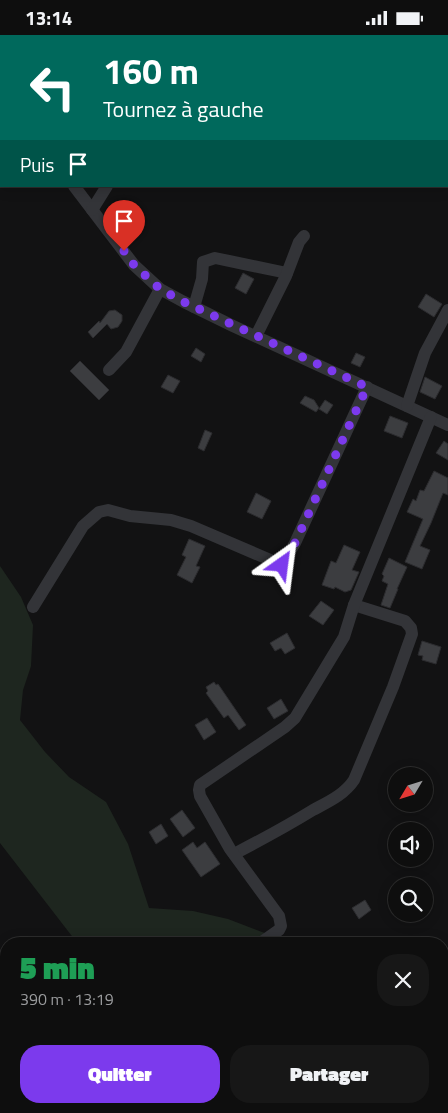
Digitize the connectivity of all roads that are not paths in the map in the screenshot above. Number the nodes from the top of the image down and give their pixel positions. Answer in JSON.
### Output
{"nodes":[{"id":1,"x":75,"y":187,"type":"edge"},
{"id":2,"x":105,"y":187,"type":"edge"},
{"id":3,"x":92,"y":210,"type":"junction"},
{"id":4,"x":304,"y":236,"type":"dead end"},
{"id":5,"x":287,"y":273,"type":"junction"},
{"id":6,"x":160,"y":289,"type":"junction"},
{"id":7,"x":194,"y":307,"type":"junction"},
{"id":8,"x":448,"y":310,"type":"edge"},
{"id":9,"x":256,"y":336,"type":"junction"},
{"id":10,"x":108,"y":370,"type":"dead end"},
{"id":11,"x":367,"y":387,"type":"junction"},
{"id":12,"x":407,"y":406,"type":"junction"},
{"id":13,"x":431,"y":417,"type":"junction"},
{"id":14,"x":448,"y":425,"type":"edge"},
{"id":15,"x":354,"y":605,"type":"junction"},
{"id":16,"x":33,"y":607,"type":"dead end"},
{"id":17,"x":234,"y":855,"type":"junction"},
{"id":18,"x":269,"y":937,"type":"edge"}],
"edges":[{"from":1,"to":3,"type":"street"},
{"from":2,"to":3,"type":"street"},
{"from":3,"to":6,"type":"street"},
{"from":4,"to":5,"type":"street"},
{"from":5,"to":7,"type":"street"},
{"from":5,"to":9,"type":"street"},
{"from":6,"to":7,"type":"street"},
{"from":6,"to":10,"type":"street"},
{"from":7,"to":9,"type":"street"},
{"from":8,"to":12,"type":"street"},
{"from":9,"to":11,"type":"street"},
{"from":11,"to":12,"type":"street"},
{"from":11,"to":16,"type":"street"},
{"from":12,"to":13,"type":"street"},
{"from":13,"to":14,"type":"street"},
{"from":13,"to":15,"type":"street"},
{"from":15,"to":17,"type":"street"},
{"from":15,"to":17,"type":"street"},
{"from":17,"to":18,"type":"street"}]}
